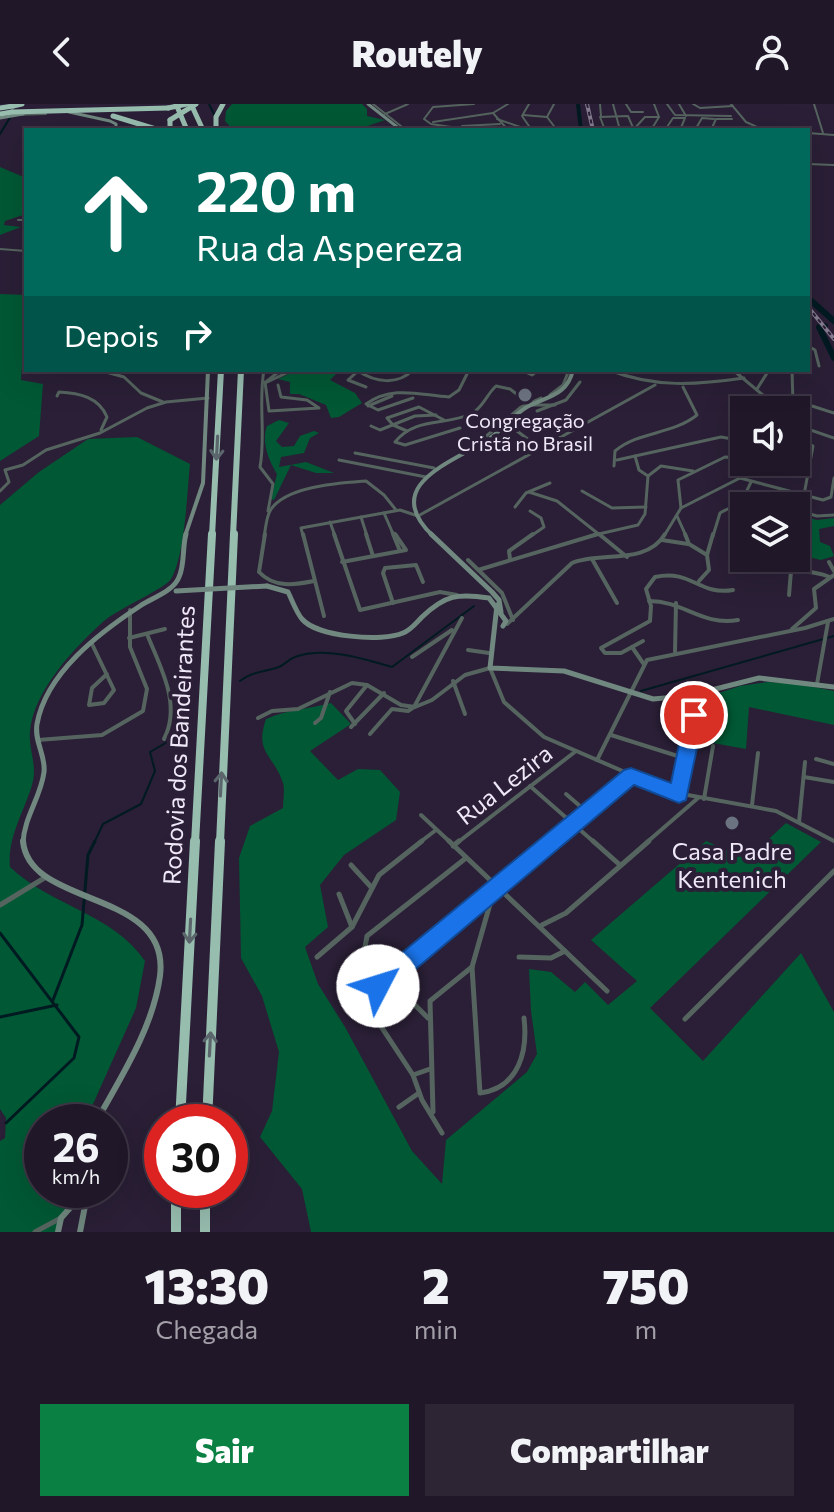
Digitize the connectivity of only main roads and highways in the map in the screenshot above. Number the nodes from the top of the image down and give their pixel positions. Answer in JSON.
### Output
{"nodes":[{"id":1,"x":42,"y":104,"type":"edge"},
{"id":2,"x":105,"y":104,"type":"edge"},
{"id":3,"x":144,"y":104,"type":"edge"},
{"id":4,"x":176,"y":104,"type":"edge"},
{"id":5,"x":193,"y":104,"type":"edge"},
{"id":6,"x":223,"y":104,"type":"edge"},
{"id":7,"x":370,"y":104,"type":"edge"},
{"id":8,"x":16,"y":108,"type":"edge"},
{"id":9,"x":89,"y":110,"type":"junction"},
{"id":10,"x":1,"y":111,"type":"edge"},
{"id":11,"x":115,"y":128,"type":"edge"},
{"id":12,"x":152,"y":128,"type":"edge"},
{"id":13,"x":170,"y":128,"type":"edge"},
{"id":14,"x":186,"y":128,"type":"edge"},
{"id":15,"x":204,"y":128,"type":"edge"},
{"id":16,"x":216,"y":128,"type":"edge"},
{"id":17,"x":402,"y":128,"type":"edge"},
{"id":18,"x":208,"y":372,"type":"edge"},
{"id":19,"x":221,"y":372,"type":"edge"},
{"id":20,"x":241,"y":372,"type":"edge"},
{"id":21,"x":571,"y":372,"type":"edge"},
{"id":22,"x":165,"y":590,"type":"junction"},
{"id":23,"x":495,"y":601,"type":"junction"},
{"id":24,"x":501,"y":612,"type":"junction"},
{"id":25,"x":505,"y":621,"type":"junction"},
{"id":26,"x":834,"y":687,"type":"edge"},
{"id":27,"x":105,"y":1104,"type":"edge"},
{"id":28,"x":181,"y":1104,"type":"edge"},
{"id":29,"x":208,"y":1104,"type":"edge"},
{"id":30,"x":70,"y":1208,"type":"edge"},
{"id":31,"x":83,"y":1208,"type":"edge"},
{"id":32,"x":176,"y":1208,"type":"edge"},
{"id":33,"x":205,"y":1208,"type":"edge"},
{"id":34,"x":86,"y":1209,"type":"joint"},
{"id":35,"x":81,"y":1229,"type":"edge"},
{"id":36,"x":58,"y":1232,"type":"edge"},
{"id":37,"x":176,"y":1232,"type":"edge"},
{"id":38,"x":205,"y":1232,"type":"edge"}],
"edges":[{"from":1,"to":8,"type":"highway"},
{"from":2,"to":3,"type":"highway"},
{"from":4,"to":14,"type":"highway"},
{"from":5,"to":9,"type":"highway","bridge":true},
{"from":5,"to":13,"type":"highway","bridge":true},
{"from":5,"to":15,"type":"highway"},
{"from":6,"to":16,"type":"highway"},
{"from":7,"to":17,"type":"main road"},
{"from":8,"to":9,"type":"highway"},
{"from":8,"to":10,"type":"highway","bridge":true},
{"from":8,"to":11,"type":"main road"},
{"from":9,"to":12,"type":"highway"},
{"from":18,"to":22,"type":"main road"},
{"from":19,"to":28,"type":"highway","name":"Rodovia dos Bandeirantes","one_way":true},
{"from":29,"to":20,"type":"highway","name":"Rodovia dos Bandeirantes","one_way":true},
{"from":21,"to":23,"type":"main road"},
{"from":22,"to":23,"type":"main road","bridge":true},
{"from":22,"to":27,"type":"main road"},
{"from":23,"to":24,"type":"main road"},
{"from":23,"to":24,"type":"main road"},
{"from":23,"to":25,"type":"main road"},
{"from":24,"to":25,"type":"main road"},
{"from":25,"to":26,"type":"main road"},
{"from":30,"to":36,"type":"main road"},
{"from":31,"to":34,"type":"main road"},
{"from":32,"to":37,"type":"highway"},
{"from":33,"to":38,"type":"highway"},
{"from":34,"to":35,"type":"main road"}]}
